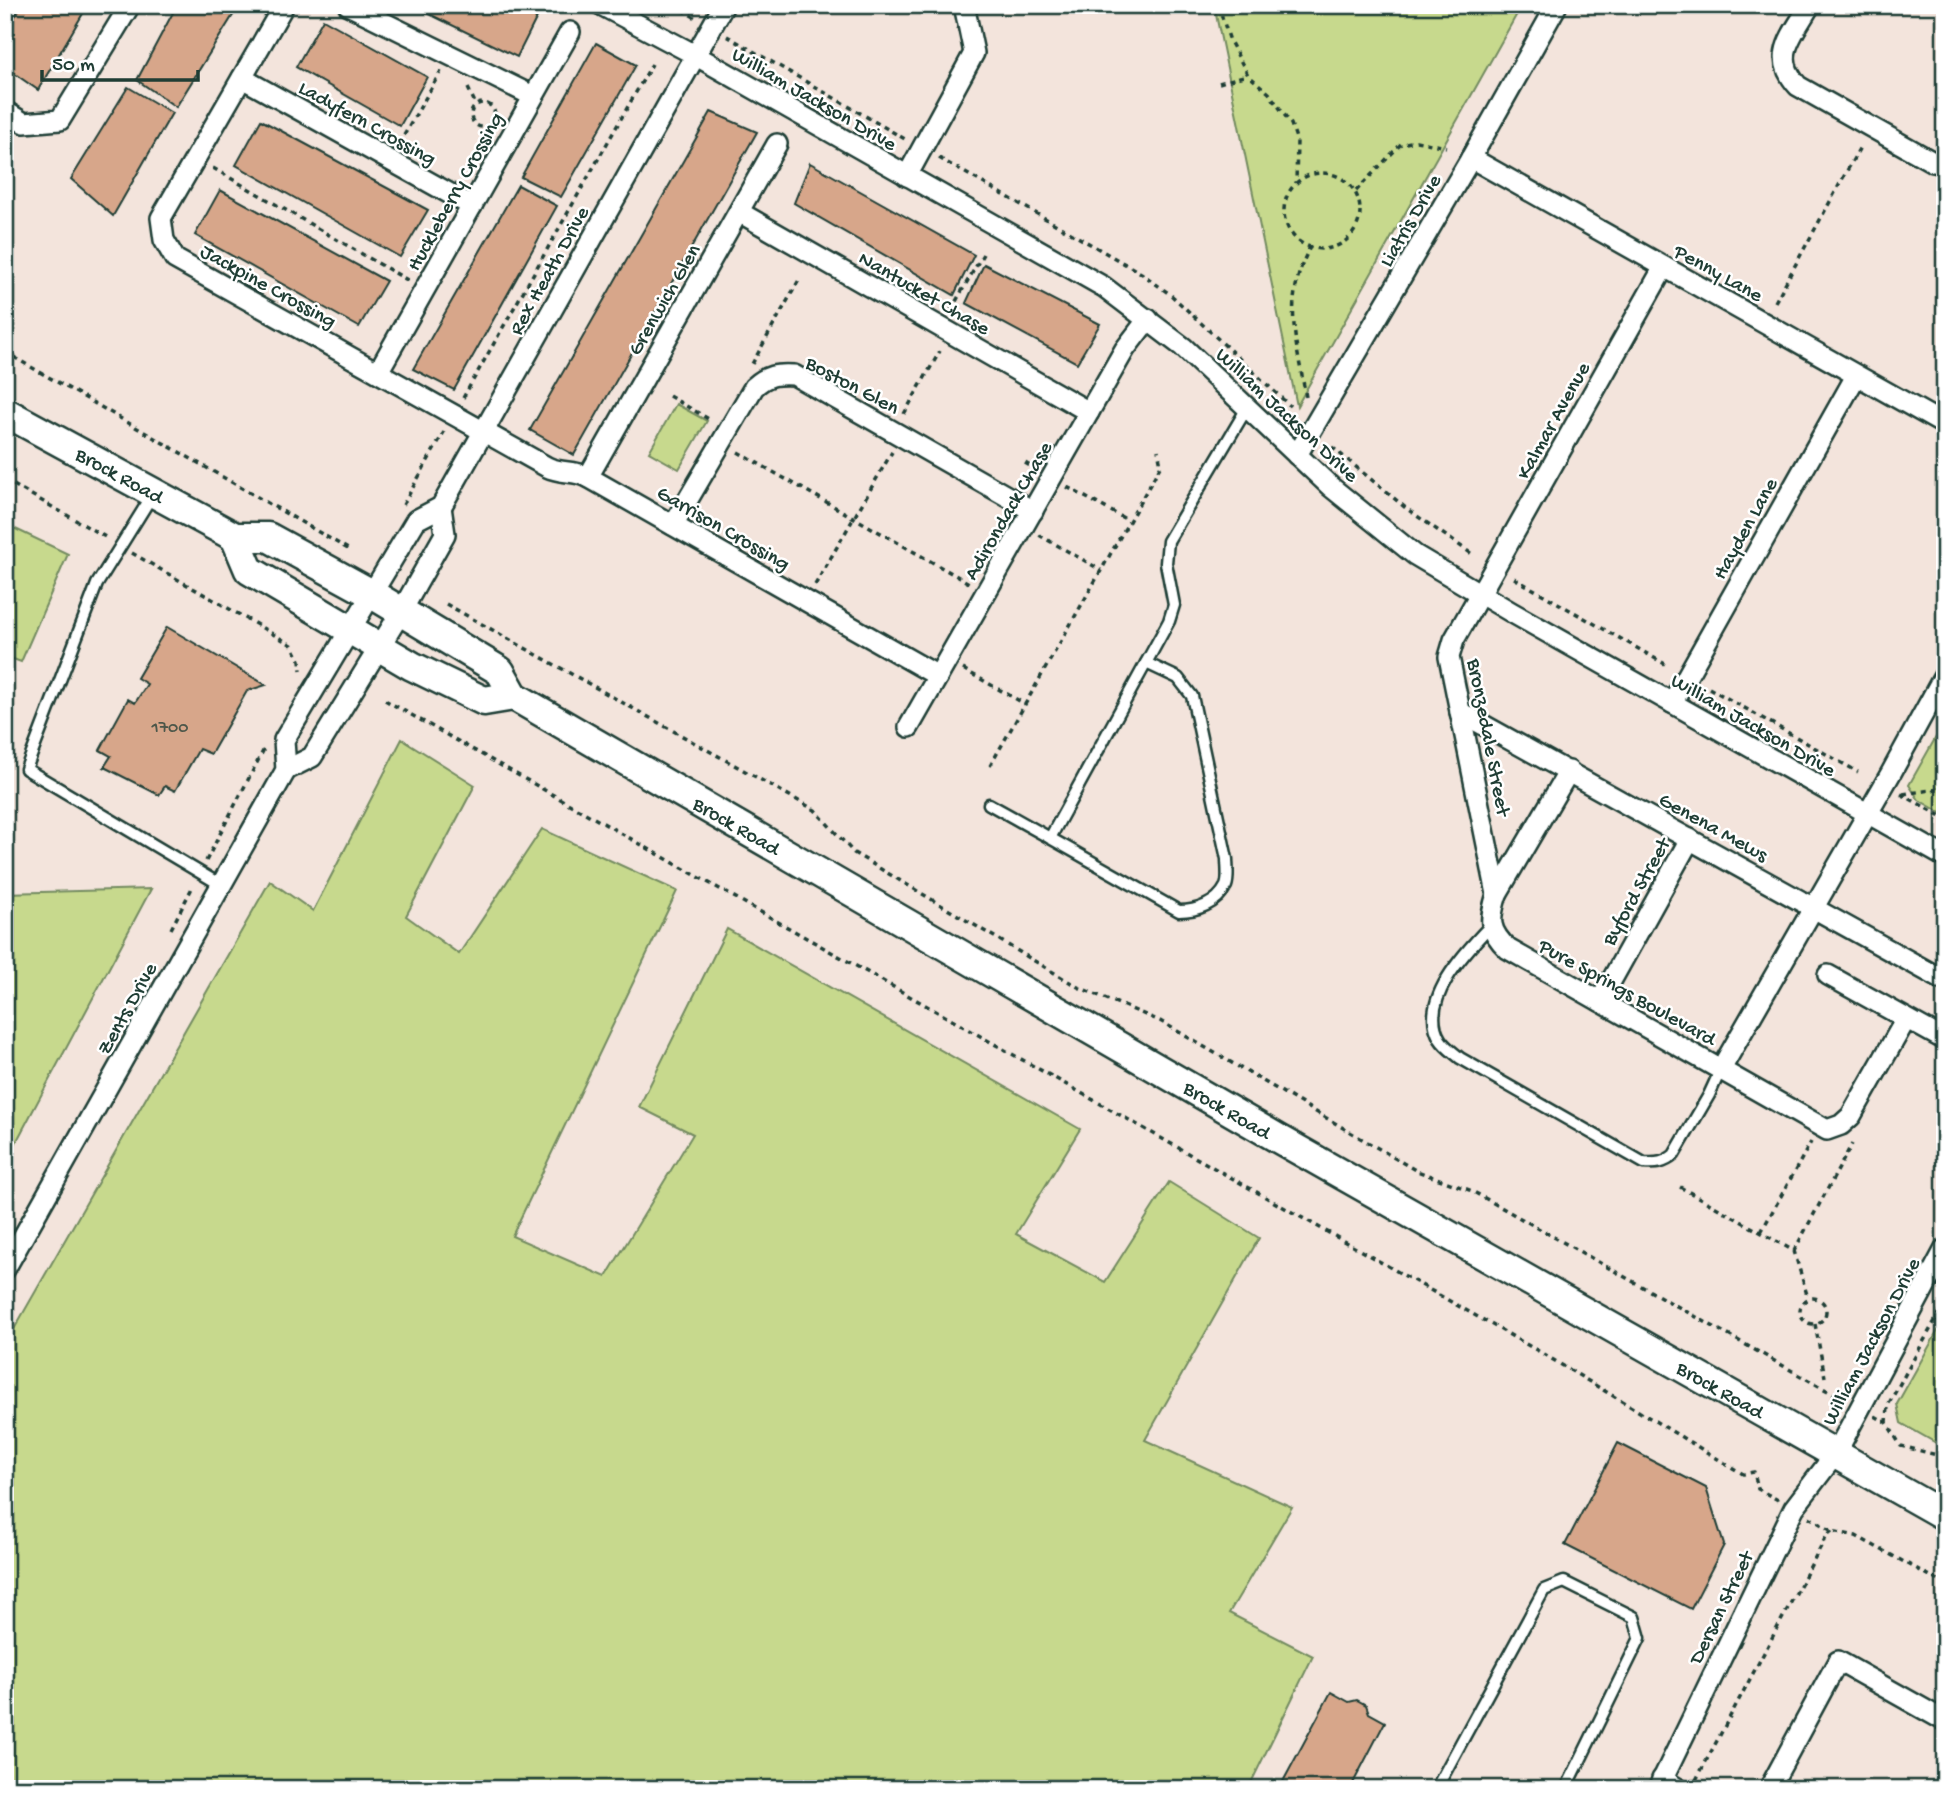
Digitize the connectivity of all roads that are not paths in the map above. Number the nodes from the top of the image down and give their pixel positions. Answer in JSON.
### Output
{"nodes":[{"id":1,"x":130,"y":5,"type":"edge"},
{"id":2,"x":284,"y":5,"type":"edge"},
{"id":3,"x":348,"y":5,"type":"edge"},
{"id":4,"x":601,"y":5,"type":"edge"},
{"id":5,"x":724,"y":5,"type":"edge"},
{"id":6,"x":964,"y":5,"type":"edge"},
{"id":7,"x":1557,"y":5,"type":"edge"},
{"id":8,"x":1811,"y":5,"type":"edge"},
{"id":9,"x":570,"y":32,"type":"dead end"},
{"id":10,"x":695,"y":55,"type":"junction"},
{"id":11,"x":242,"y":78,"type":"junction"},
{"id":12,"x":533,"y":96,"type":"junction"},
{"id":13,"x":5,"y":111,"type":"edge"},
{"id":14,"x":778,"y":144,"type":"dead end"},
{"id":15,"x":1471,"y":158,"type":"junction"},
{"id":16,"x":1945,"y":164,"type":"edge"},
{"id":17,"x":907,"y":176,"type":"junction"},
{"id":18,"x":472,"y":206,"type":"junction"},
{"id":19,"x":739,"y":212,"type":"junction"},
{"id":20,"x":1664,"y":267,"type":"junction"},
{"id":21,"x":1148,"y":319,"type":"junction"},
{"id":22,"x":378,"y":372,"type":"junction"},
{"id":23,"x":1856,"y":376,"type":"junction"},
{"id":24,"x":1247,"y":408,"type":"junction"},
{"id":25,"x":5,"y":412,"type":"edge"},
{"id":26,"x":1089,"y":412,"type":"junction"},
{"id":27,"x":1945,"y":425,"type":"edge"},
{"id":28,"x":483,"y":431,"type":"junction"},
{"id":29,"x":1297,"y":456,"type":"junction"},
{"id":30,"x":588,"y":477,"type":"junction"},
{"id":31,"x":153,"y":493,"type":"junction"},
{"id":32,"x":441,"y":507,"type":"junction"},
{"id":33,"x":1033,"y":511,"type":"junction"},
{"id":34,"x":673,"y":525,"type":"junction"},
{"id":35,"x":235,"y":537,"type":"junction"},
{"id":36,"x":372,"y":594,"type":"junction"},
{"id":37,"x":1481,"y":595,"type":"junction"},
{"id":38,"x":401,"y":612,"type":"junction"},
{"id":39,"x":350,"y":630,"type":"junction"},
{"id":40,"x":381,"y":647,"type":"junction"},
{"id":41,"x":1146,"y":663,"type":"junction"},
{"id":42,"x":1945,"y":674,"type":"edge"},
{"id":43,"x":938,"y":676,"type":"junction"},
{"id":44,"x":514,"y":696,"type":"junction"},
{"id":45,"x":1672,"y":703,"type":"junction"},
{"id":46,"x":1460,"y":712,"type":"junction"},
{"id":47,"x":909,"y":727,"type":"dead end"},
{"id":48,"x":286,"y":770,"type":"junction"},
{"id":49,"x":1569,"y":771,"type":"junction"},
{"id":50,"x":989,"y":804,"type":"dead end"},
{"id":51,"x":1866,"y":814,"type":"junction"},
{"id":52,"x":1049,"y":838,"type":"junction"},
{"id":53,"x":1690,"y":839,"type":"junction"},
{"id":54,"x":1945,"y":857,"type":"edge"},
{"id":55,"x":221,"y":885,"type":"junction"},
{"id":56,"x":1497,"y":894,"type":"junction"},
{"id":57,"x":1813,"y":907,"type":"junction"},
{"id":58,"x":1491,"y":925,"type":"junction"},
{"id":59,"x":1828,"y":975,"type":"dead end"},
{"id":60,"x":1945,"y":981,"type":"edge"},
{"id":61,"x":1600,"y":1001,"type":"junction"},
{"id":62,"x":1906,"y":1019,"type":"junction"},
{"id":63,"x":1945,"y":1040,"type":"edge"},
{"id":64,"x":1721,"y":1069,"type":"junction"},
{"id":65,"x":1945,"y":1249,"type":"edge"},
{"id":66,"x":5,"y":1269,"type":"edge"},
{"id":67,"x":1836,"y":1453,"type":"junction"},
{"id":68,"x":1945,"y":1516,"type":"edge"},
{"id":69,"x":1945,"y":1721,"type":"edge"},
{"id":70,"x":1666,"y":1786,"type":"edge"},
{"id":71,"x":1438,"y":1788,"type":"edge"},
{"id":72,"x":1566,"y":1789,"type":"edge"},
{"id":73,"x":1769,"y":1789,"type":"edge"}],
"edges":[{"from":1,"to":13,"type":"street"},
{"from":2,"to":11,"type":"street","name":"Jackpine Crossing"},
{"from":3,"to":12,"type":"street"},
{"from":4,"to":10,"type":"street","name":"William Jackson Drive"},
{"from":5,"to":10,"type":"street","name":"Rex Heath Drive"},
{"from":6,"to":17,"type":"street"},
{"from":7,"to":15,"type":"street","name":"Liatris Drive"},
{"from":8,"to":16,"type":"street"},
{"from":9,"to":12,"type":"street","name":"Huckleberry Crossing"},
{"from":10,"to":17,"type":"street","name":"William Jackson Drive"},
{"from":10,"to":28,"type":"street","name":"Rex Heath Drive"},
{"from":11,"to":18,"type":"street","name":"Ladyfern Crossing"},
{"from":11,"to":22,"type":"street","name":"Jackpine Crossing"},
{"from":12,"to":18,"type":"street","name":"Huckleberry Crossing"},
{"from":14,"to":19,"type":"street","name":"Grenwich Glen"},
{"from":15,"to":20,"type":"street","name":"Penny Lane"},
{"from":15,"to":29,"type":"street","name":"Liatris Drive"},
{"from":17,"to":21,"type":"street","name":"William Jackson Drive"},
{"from":18,"to":22,"type":"street","name":"Huckleberry Crossing"},
{"from":19,"to":26,"type":"street","name":"Nantucket Chase"},
{"from":19,"to":30,"type":"street","name":"Grenwich Glen"},
{"from":20,"to":23,"type":"street","name":"Penny Lane"},
{"from":20,"to":37,"type":"street","name":"Kalmar Avenue"},
{"from":21,"to":24,"type":"street","name":"William Jackson Drive"},
{"from":21,"to":26,"type":"street","name":"Adirondack Chase"},
{"from":22,"to":28,"type":"street","name":"Jackpine Crossing"},
{"from":23,"to":27,"type":"street","name":"Penny Lane"},
{"from":23,"to":45,"type":"street","name":"Hayden Lane"},
{"from":24,"to":29,"type":"street","name":"William Jackson Drive"},
{"from":24,"to":41,"type":"lane"},
{"from":25,"to":31,"type":"main road","name":"Brock Road"},
{"from":26,"to":33,"type":"street","name":"Adirondack Chase"},
{"from":28,"to":30,"type":"street","name":"Garrison Crossing"},
{"from":28,"to":32,"type":"street","name":"Rex Heath Drive"},
{"from":29,"to":37,"type":"street","name":"William Jackson Drive"},
{"from":30,"to":34,"type":"street","name":"Garrison Crossing"},
{"from":31,"to":35,"type":"main road","name":"Brock Road"},
{"from":31,"to":55,"type":"lane"},
{"from":32,"to":36,"type":"street","name":"Rex Heath Drive"},
{"from":32,"to":38,"type":"street","name":"Rex Heath Drive"},
{"from":33,"to":34,"type":"street","name":"Boston Glen"},
{"from":33,"to":43,"type":"street","name":"Adirondack Chase"},
{"from":34,"to":43,"type":"street","name":"Garrison Crossing"},
{"from":35,"to":36,"type":"main road","name":"Brock Road"},
{"from":35,"to":39,"type":"main road"},
{"from":36,"to":38,"type":"main road","name":"Brock Road"},
{"from":36,"to":39,"type":"street","name":"Zents Drive"},
{"from":37,"to":45,"type":"street","name":"William Jackson Drive"},
{"from":37,"to":46,"type":"street","name":"Bronzedale Street"},
{"from":38,"to":40,"type":"street","name":"Zents Drive"},
{"from":38,"to":44,"type":"main road","name":"Brock Road"},
{"from":39,"to":40,"type":"main road"},
{"from":39,"to":48,"type":"street","name":"Zents Drive"},
{"from":40,"to":44,"type":"main road"},
{"from":40,"to":48,"type":"street","name":"Zents Drive"},
{"from":41,"to":52,"type":"lane"},
{"from":41,"to":52,"type":"lane"},
{"from":42,"to":51,"type":"street","name":"Pure Springs Boulevard"},
{"from":43,"to":47,"type":"street","name":"Adirondack Chase"},
{"from":44,"to":67,"type":"main road","name":"Brock Road"},
{"from":45,"to":51,"type":"street","name":"William Jackson Drive"},
{"from":46,"to":49,"type":"street","name":"Genena Mews"},
{"from":46,"to":56,"type":"street","name":"Bronzedale Street"},
{"from":48,"to":55,"type":"street","name":"Zents Drive"},
{"from":49,"to":53,"type":"street","name":"Genena Mews"},
{"from":49,"to":56,"type":"street"},
{"from":50,"to":52,"type":"lane"},
{"from":51,"to":54,"type":"street","name":"William Jackson Drive"},
{"from":51,"to":57,"type":"street","name":"Pure Springs Boulevard"},
{"from":53,"to":57,"type":"street","name":"Genena Mews"},
{"from":53,"to":61,"type":"street","name":"Byford Street"},
{"from":55,"to":66,"type":"street","name":"Zents Drive"},
{"from":56,"to":58,"type":"street"},
{"from":57,"to":60,"type":"street","name":"Genena Mews"},
{"from":57,"to":64,"type":"street","name":"Pure Springs Boulevard"},
{"from":58,"to":61,"type":"street","name":"Pure Springs Boulevard"},
{"from":58,"to":64,"type":"lane"},
{"from":59,"to":62,"type":"street"},
{"from":61,"to":64,"type":"street","name":"Pure Springs Boulevard"},
{"from":62,"to":63,"type":"street"},
{"from":62,"to":64,"type":"street"},
{"from":65,"to":67,"type":"street","name":"William Jackson Drive"},
{"from":67,"to":68,"type":"main road","name":"Brock Road"},
{"from":67,"to":70,"type":"street","name":"Dersan Street"},
{"from":69,"to":73,"type":"street"},
{"from":71,"to":72,"type":"lane"}]}
